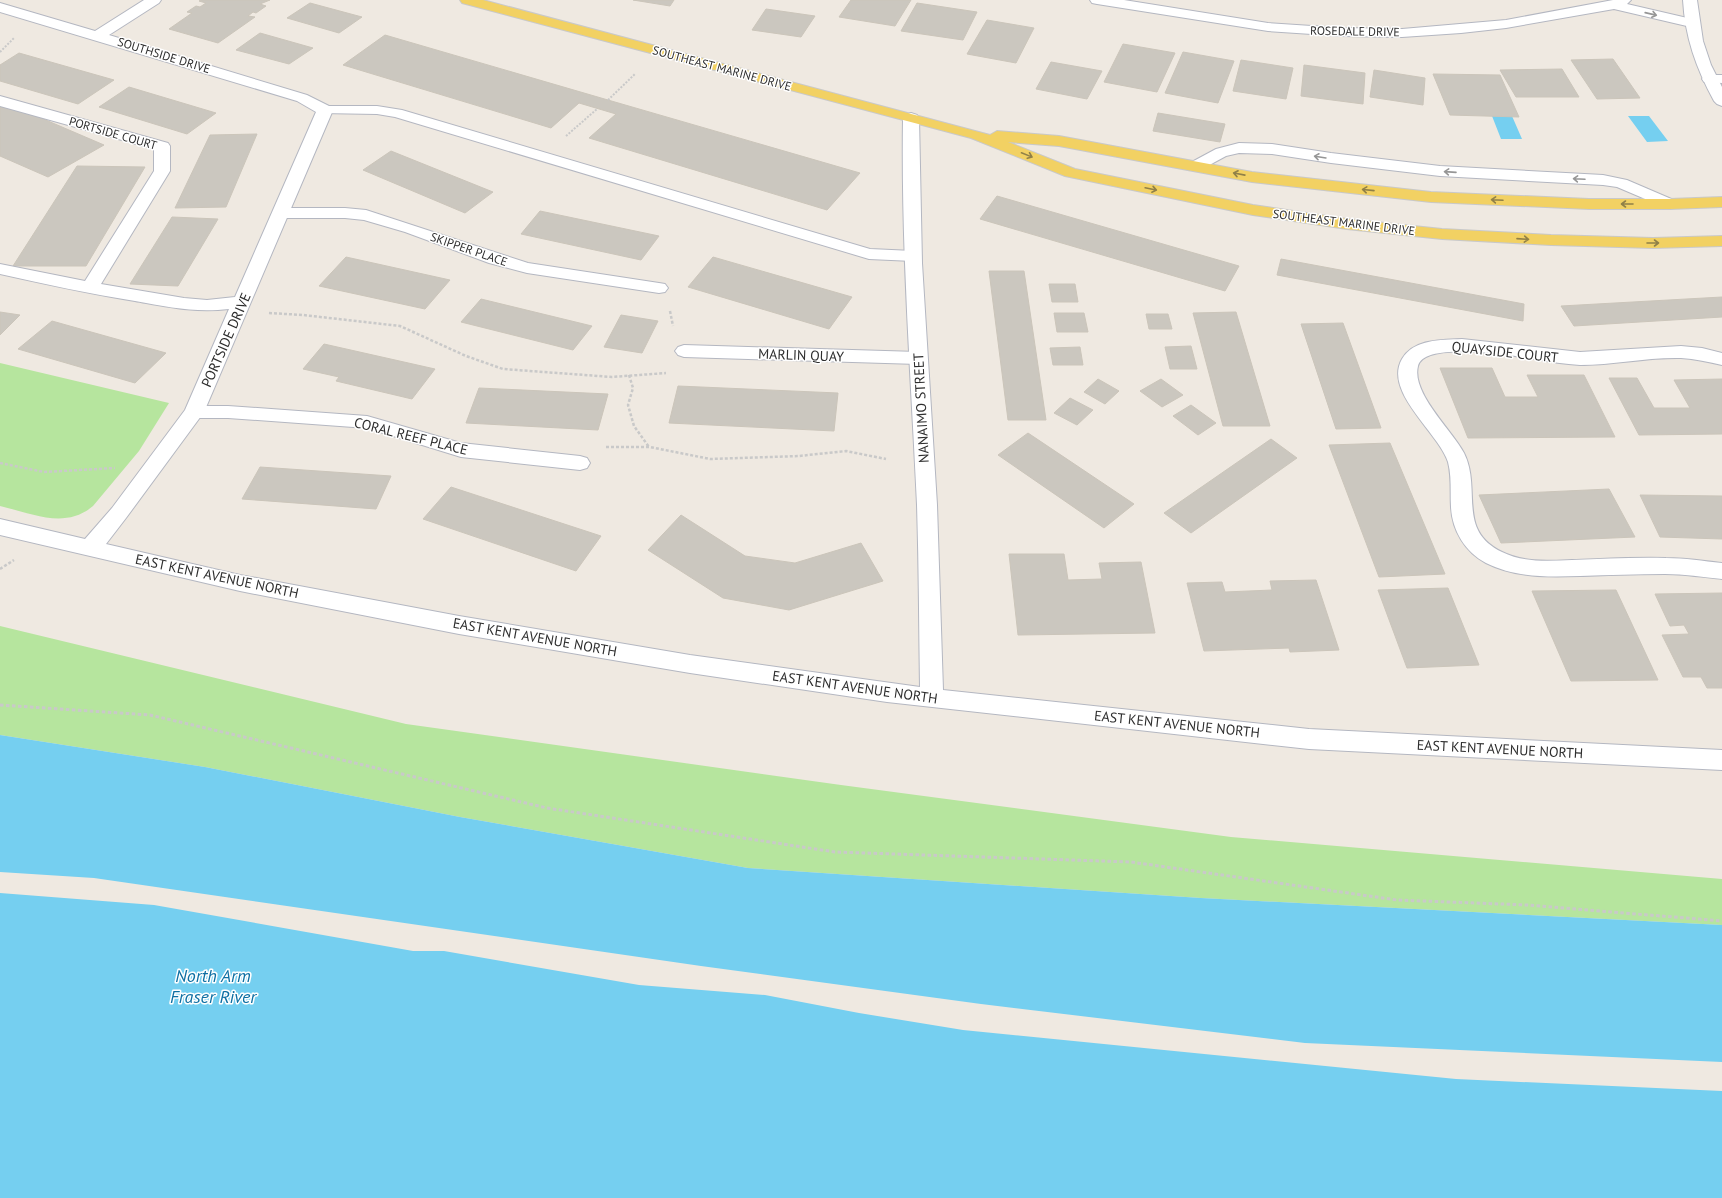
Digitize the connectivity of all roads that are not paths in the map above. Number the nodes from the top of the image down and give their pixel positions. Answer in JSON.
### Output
{"nodes":[{"id":1,"x":154,"y":0,"type":"edge"},
{"id":2,"x":467,"y":0,"type":"edge"},
{"id":3,"x":1097,"y":0,"type":"edge"},
{"id":4,"x":1690,"y":0,"type":"edge"},
{"id":5,"x":1618,"y":2,"type":"edge"},
{"id":6,"x":0,"y":7,"type":"edge"},
{"id":7,"x":1691,"y":23,"type":"junction"},
{"id":8,"x":98,"y":35,"type":"junction"},
{"id":9,"x":1716,"y":79,"type":"edge"},
{"id":10,"x":0,"y":100,"type":"edge"},
{"id":11,"x":1722,"y":101,"type":"edge"},
{"id":12,"x":326,"y":110,"type":"junction"},
{"id":13,"x":911,"y":118,"type":"junction"},
{"id":14,"x":977,"y":135,"type":"junction"},
{"id":15,"x":1196,"y":166,"type":"junction"},
{"id":16,"x":1722,"y":202,"type":"edge"},
{"id":17,"x":1670,"y":204,"type":"junction"},
{"id":18,"x":281,"y":213,"type":"junction"},
{"id":19,"x":1722,"y":241,"type":"edge"},
{"id":20,"x":913,"y":256,"type":"junction"},
{"id":21,"x":0,"y":270,"type":"edge"},
{"id":22,"x":90,"y":288,"type":"junction"},
{"id":23,"x":658,"y":288,"type":"road end"},
{"id":24,"x":242,"y":302,"type":"junction"},
{"id":25,"x":684,"y":351,"type":"road end"},
{"id":26,"x":918,"y":358,"type":"junction"},
{"id":27,"x":1722,"y":359,"type":"edge"},
{"id":28,"x":194,"y":412,"type":"junction"},
{"id":29,"x":580,"y":463,"type":"road end"},
{"id":30,"x":0,"y":527,"type":"edge"},
{"id":31,"x":90,"y":548,"type":"junction"},
{"id":32,"x":1722,"y":571,"type":"edge"},
{"id":33,"x":932,"y":698,"type":"junction"},
{"id":34,"x":1722,"y":760,"type":"edge"}],
"edges":[{"from":1,"to":8,"type":"street"},
{"from":2,"to":13,"type":"main road","name":"SOUTHEAST MARINE DRIVE"},
{"from":3,"to":5,"type":"street","name":"ROSEDALE DRIVE"},
{"from":4,"to":7,"type":"street"},
{"from":5,"to":7,"type":"street","name":"ROSEDALE DRIVE","one_way":true},
{"from":6,"to":8,"type":"street","name":"SOUTHSIDE DRIVE"},
{"from":7,"to":9,"type":"street"},
{"from":8,"to":12,"type":"street","name":"SOUTHSIDE DRIVE"},
{"from":9,"to":11,"type":"street"},
{"from":10,"to":22,"type":"street","name":"PORTSIDE COURT"},
{"from":12,"to":18,"type":"street","name":"PORTSIDE DRIVE"},
{"from":12,"to":20,"type":"lane"},
{"from":13,"to":14,"type":"main road","name":"SOUTHEAST MARINE DRIVE"},
{"from":13,"to":20,"type":"street","name":"NANAIMO STREET"},
{"from":14,"to":15,"type":"main road","name":"SOUTHEAST MARINE DRIVE"},
{"from":14,"to":19,"type":"main road","name":"SOUTHEAST MARINE DRIVE","one_way":true},
{"from":17,"to":15,"type":"main road","name":"SOUTHEAST MARINE DRIVE","one_way":true},
{"from":17,"to":15,"type":"lane","one_way":true},
{"from":16,"to":17,"type":"main road","name":"SOUTHEAST MARINE DRIVE"},
{"from":18,"to":23,"type":"lane","name":"SKIPPER PLACE"},
{"from":18,"to":24,"type":"street","name":"PORTSIDE DRIVE"},
{"from":20,"to":26,"type":"street","name":"NANAIMO STREET"},
{"from":21,"to":22,"type":"street"},
{"from":22,"to":24,"type":"street"},
{"from":24,"to":28,"type":"street","name":"PORTSIDE DRIVE"},
{"from":25,"to":26,"type":"lane","name":"MARLIN QUAY"},
{"from":26,"to":33,"type":"street","name":"NANAIMO STREET"},
{"from":27,"to":32,"type":"street","name":"QUAYSIDE COURT"},
{"from":28,"to":29,"type":"lane","name":"CORAL REEF PLACE"},
{"from":28,"to":31,"type":"street","name":"PORTSIDE DRIVE"},
{"from":30,"to":31,"type":"street","name":"EAST KENT AVENUE NORTH"},
{"from":31,"to":33,"type":"street","name":"EAST KENT AVENUE NORTH"},
{"from":33,"to":34,"type":"street","name":"EAST KENT AVENUE NORTH"}]}
